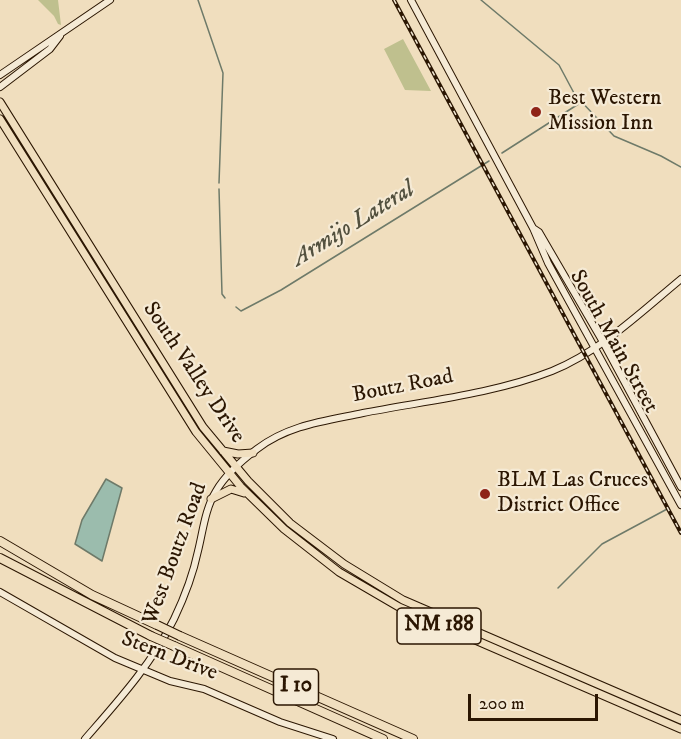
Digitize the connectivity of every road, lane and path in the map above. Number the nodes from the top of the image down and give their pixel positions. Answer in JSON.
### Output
{"nodes":[{"id":1,"x":110,"y":0,"type":"edge"},
{"id":2,"x":411,"y":0,"type":"edge"},
{"id":3,"x":61,"y":36,"type":"junction"},
{"id":4,"x":0,"y":75,"type":"edge"},
{"id":5,"x":0,"y":87,"type":"edge"},
{"id":6,"x":0,"y":102,"type":"edge"},
{"id":7,"x":0,"y":119,"type":"edge"},
{"id":8,"x":533,"y":228,"type":"junction"},
{"id":9,"x":681,"y":279,"type":"edge"},
{"id":10,"x":603,"y":342,"type":"junction"},
{"id":11,"x":597,"y":347,"type":"junction"},
{"id":12,"x":219,"y":449,"type":"junction"},
{"id":13,"x":253,"y":453,"type":"junction"},
{"id":14,"x":235,"y":467,"type":"junction"},
{"id":15,"x":228,"y":473,"type":"junction"},
{"id":16,"x":681,"y":487,"type":"edge"},
{"id":17,"x":247,"y":494,"type":"junction"},
{"id":18,"x":211,"y":499,"type":"junction"},
{"id":19,"x":681,"y":505,"type":"edge"},
{"id":20,"x":0,"y":541,"type":"edge"},
{"id":21,"x":0,"y":558,"type":"edge"},
{"id":22,"x":0,"y":592,"type":"edge"},
{"id":23,"x":145,"y":669,"type":"junction"},
{"id":24,"x":681,"y":720,"type":"edge"},
{"id":25,"x":681,"y":729,"type":"edge"},
{"id":26,"x":85,"y":739,"type":"edge"},
{"id":27,"x":333,"y":739,"type":"edge"},
{"id":28,"x":383,"y":739,"type":"edge"},
{"id":29,"x":413,"y":739,"type":"edge"}],
"edges":[{"from":1,"to":3,"type":"main road"},
{"from":2,"to":8,"type":"main road","name":"South Main Street"},
{"from":3,"to":4,"type":"main road"},
{"from":3,"to":5,"type":"main road"},
{"from":6,"to":12,"type":"main road","name":"South Valley Drive","number":"NM 188"},
{"from":7,"to":15,"type":"main road","name":"South Valley Drive","number":"NM 188"},
{"from":8,"to":10,"type":"main road","name":"South Main Street"},
{"from":8,"to":11,"type":"main road","name":"South Main Street"},
{"from":9,"to":10,"type":"main road","name":"Boutz Road"},
{"from":10,"to":11,"type":"main road","name":"Boutz Road"},
{"from":10,"to":16,"type":"main road","name":"South Main Street"},
{"from":11,"to":13,"type":"main road","name":"Boutz Road"},
{"from":11,"to":19,"type":"main road","name":"South Main Street"},
{"from":12,"to":13,"type":"main road"},
{"from":12,"to":14,"type":"main road","name":"South Valley Drive","number":"NM 188"},
{"from":13,"to":14,"type":"main road","name":"Boutz Road"},
{"from":14,"to":15,"type":"main road","name":"West Boutz Road"},
{"from":14,"to":24,"type":"main road","name":"South Valley Drive","number":"NM 188"},
{"from":15,"to":17,"type":"main road","name":"South Valley Drive","number":"NM 188"},
{"from":15,"to":18,"type":"main road","name":"West Boutz Road"},
{"from":17,"to":18,"type":"main road"},
{"from":17,"to":25,"type":"main road","name":"South Valley Drive","number":"NM 188"},
{"from":18,"to":23,"type":"main road","name":"West Boutz Road"},
{"from":20,"to":29,"type":"highway","number":"I 10","bridge":true},
{"from":21,"to":28,"type":"highway","number":"I 10","bridge":true},
{"from":22,"to":23,"type":"main road","name":"Stern Drive"},
{"from":23,"to":26,"type":"main road","name":"West Boutz Road"},
{"from":23,"to":27,"type":"main road","name":"Stern Drive"}]}
